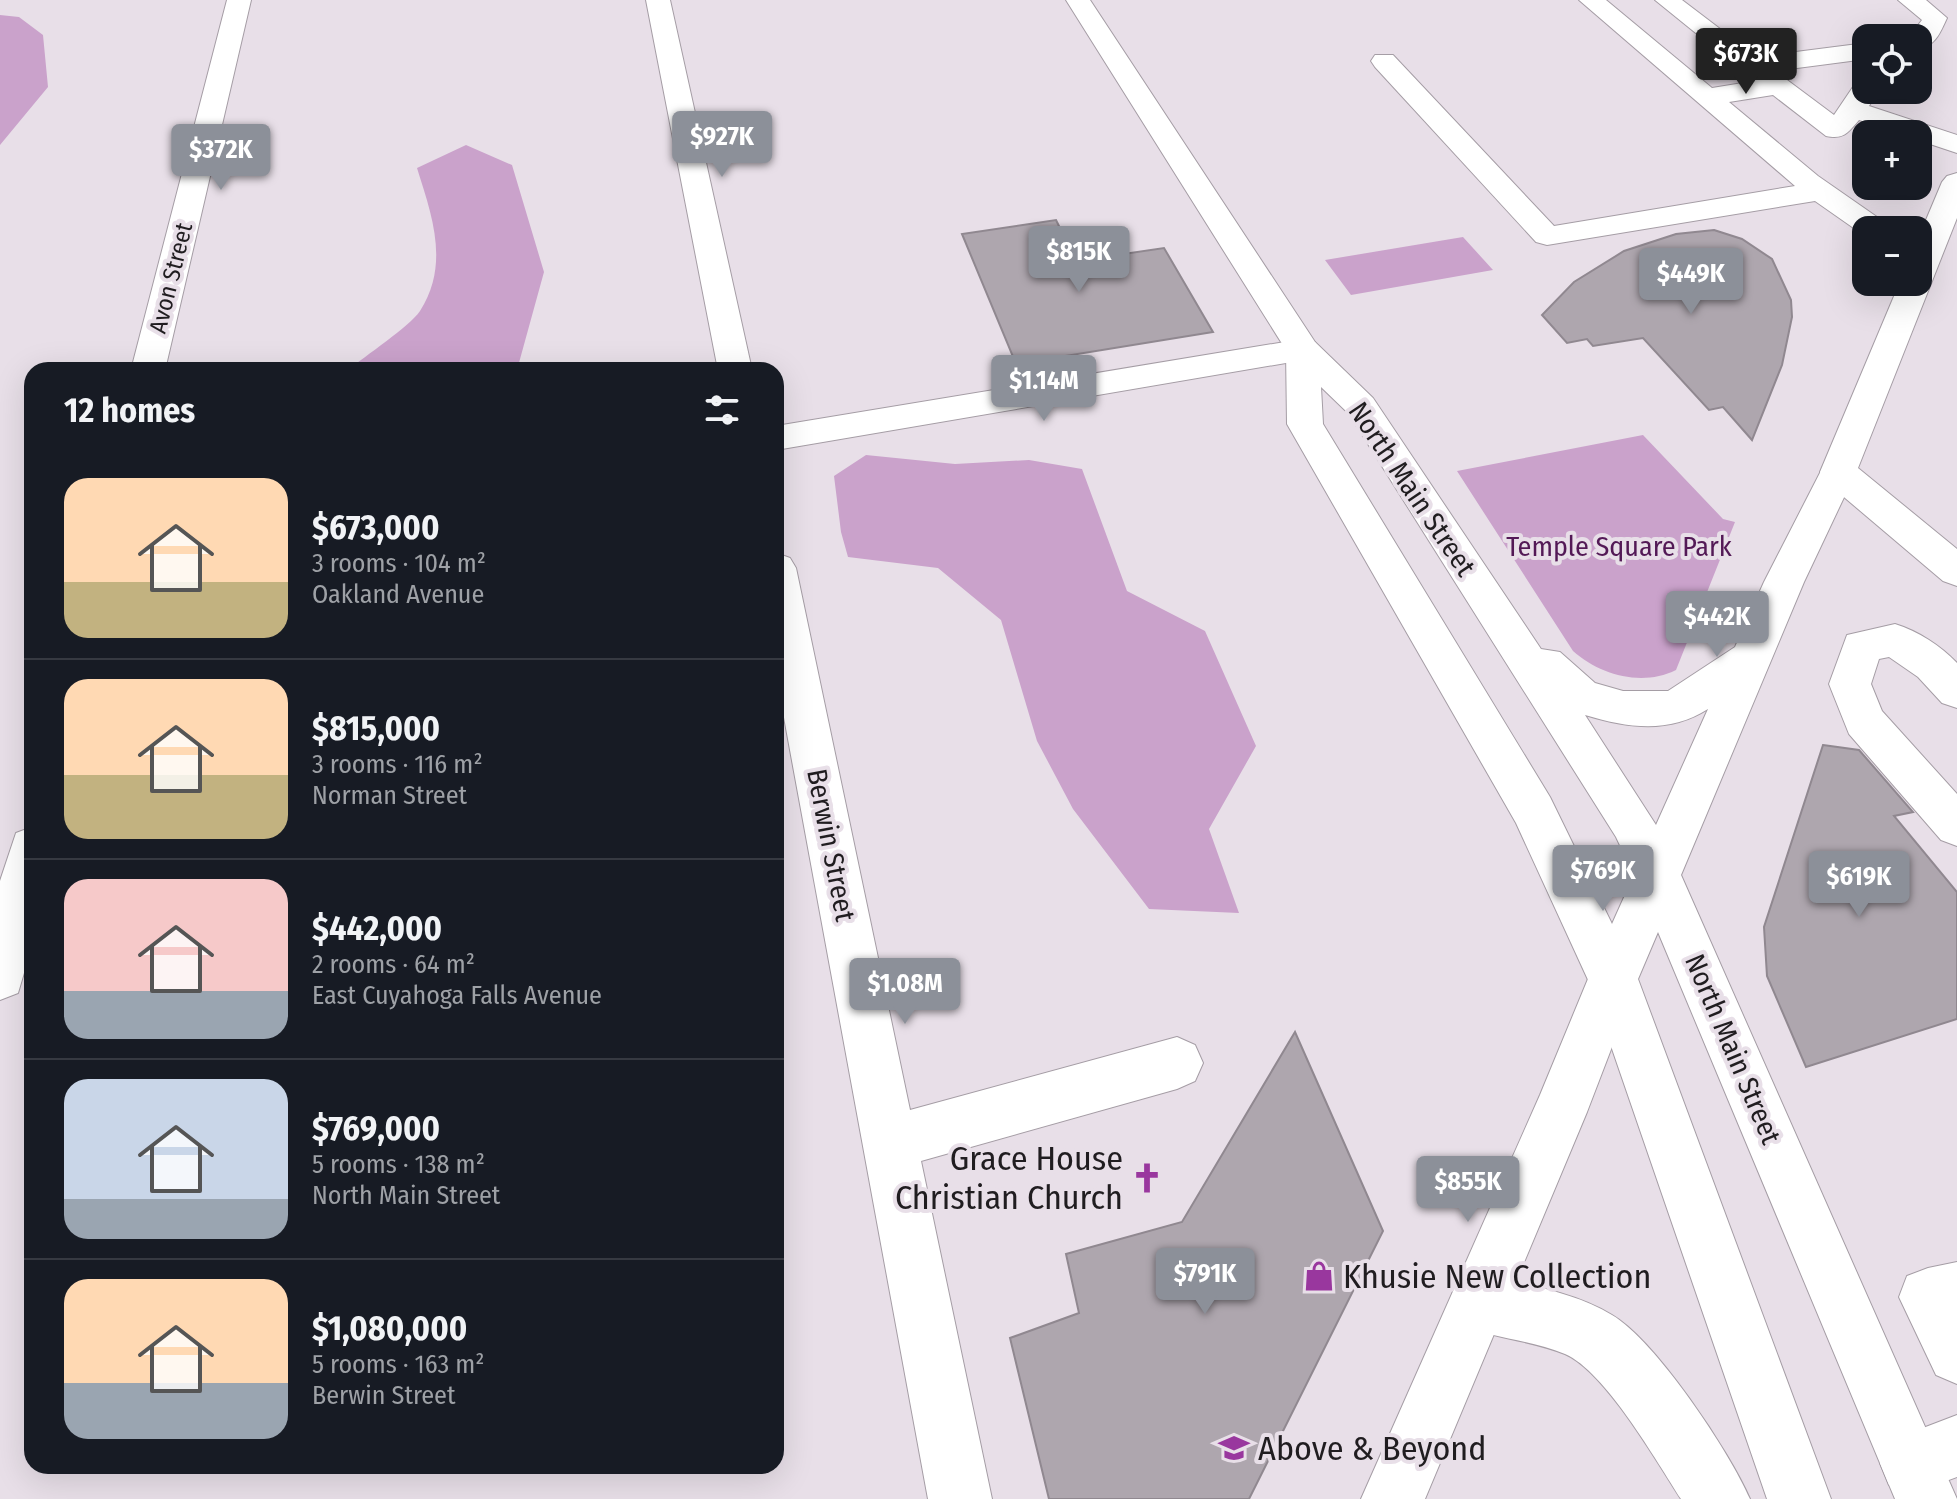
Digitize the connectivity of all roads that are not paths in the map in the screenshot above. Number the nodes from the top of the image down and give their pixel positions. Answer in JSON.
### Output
{"nodes":[{"id":1,"x":239,"y":0,"type":"edge"},
{"id":2,"x":658,"y":0,"type":"edge"},
{"id":3,"x":1078,"y":0,"type":"edge"},
{"id":4,"x":1591,"y":0,"type":"edge"},
{"id":5,"x":1667,"y":0,"type":"edge"},
{"id":6,"x":1910,"y":0,"type":"edge"},
{"id":7,"x":1932,"y":24,"type":"edge"},
{"id":8,"x":1852,"y":53,"type":"edge"},
{"id":9,"x":1384,"y":61,"type":"dead end"},
{"id":10,"x":1752,"y":66,"type":"junction"},
{"id":11,"x":1778,"y":86,"type":"junction"},
{"id":12,"x":1707,"y":97,"type":"junction"},
{"id":13,"x":1856,"y":104,"type":"edge"},
{"id":14,"x":1869,"y":104,"type":"edge"},
{"id":15,"x":1957,"y":145,"type":"edge"},
{"id":16,"x":1957,"y":182,"type":"edge"},
{"id":17,"x":1820,"y":191,"type":"junction"},
{"id":18,"x":1856,"y":216,"type":"edge"},
{"id":19,"x":1932,"y":239,"type":"edge"},
{"id":20,"x":1908,"y":296,"type":"edge"},
{"id":21,"x":1303,"y":350,"type":"junction"},
{"id":22,"x":150,"y":362,"type":"edge"},
{"id":23,"x":733,"y":362,"type":"edge"},
{"id":24,"x":784,"y":437,"type":"edge"},
{"id":25,"x":1838,"y":472,"type":"junction"},
{"id":26,"x":1957,"y":571,"type":"edge"},
{"id":27,"x":1478,"y":587,"type":"junction"},
{"id":28,"x":784,"y":608,"type":"edge"},
{"id":29,"x":1753,"y":657,"type":"junction"},
{"id":30,"x":1957,"y":691,"type":"edge"},
{"id":31,"x":1957,"y":826,"type":"edge"},
{"id":32,"x":1658,"y":876,"type":"junction"},
{"id":33,"x":24,"y":880,"type":"edge"},
{"id":34,"x":0,"y":976,"type":"edge"},
{"id":35,"x":1613,"y":979,"type":"junction"},
{"id":36,"x":1177,"y":1063,"type":"dead end"},
{"id":37,"x":890,"y":1143,"type":"junction"},
{"id":38,"x":1957,"y":1291,"type":"edge"},
{"id":39,"x":1478,"y":1303,"type":"junction"},
{"id":40,"x":1957,"y":1354,"type":"edge"},
{"id":41,"x":1932,"y":1469,"type":"edge"},
{"id":42,"x":960,"y":1499,"type":"edge"},
{"id":43,"x":1393,"y":1499,"type":"edge"},
{"id":44,"x":1718,"y":1499,"type":"edge"},
{"id":45,"x":1799,"y":1499,"type":"edge"}],
"edges":[{"from":1,"to":22,"type":"street","name":"Avon Street"},
{"from":2,"to":23,"type":"street"},
{"from":3,"to":21,"type":"street","name":"North Main Street"},
{"from":4,"to":12,"type":"street"},
{"from":5,"to":10,"type":"street"},
{"from":6,"to":7,"type":"street"},
{"from":8,"to":10,"type":"street"},
{"from":9,"to":17,"type":"street"},
{"from":10,"to":11,"type":"street"},
{"from":11,"to":12,"type":"street"},
{"from":11,"to":13,"type":"street"},
{"from":12,"to":17,"type":"street"},
{"from":14,"to":15,"type":"street"},
{"from":16,"to":19,"type":"street"},
{"from":17,"to":18,"type":"street"},
{"from":20,"to":25,"type":"street"},
{"from":21,"to":24,"type":"street"},
{"from":21,"to":27,"type":"street","name":"North Main Street"},
{"from":21,"to":35,"type":"street","name":"North Main Street"},
{"from":25,"to":26,"type":"street"},
{"from":25,"to":29,"type":"street"},
{"from":27,"to":29,"type":"street"},
{"from":27,"to":32,"type":"street","name":"North Main Street"},
{"from":28,"to":37,"type":"street","name":"Berwin Street"},
{"from":29,"to":32,"type":"street"},
{"from":30,"to":31,"type":"street"},
{"from":32,"to":35,"type":"street"},
{"from":32,"to":41,"type":"street","name":"North Main Street"},
{"from":33,"to":34,"type":"street"},
{"from":35,"to":39,"type":"street"},
{"from":35,"to":45,"type":"street","name":"North Main Street"},
{"from":36,"to":37,"type":"street"},
{"from":37,"to":42,"type":"street","name":"Berwin Street"},
{"from":38,"to":40,"type":"street"},
{"from":39,"to":43,"type":"street"},
{"from":39,"to":44,"type":"street"}]}
